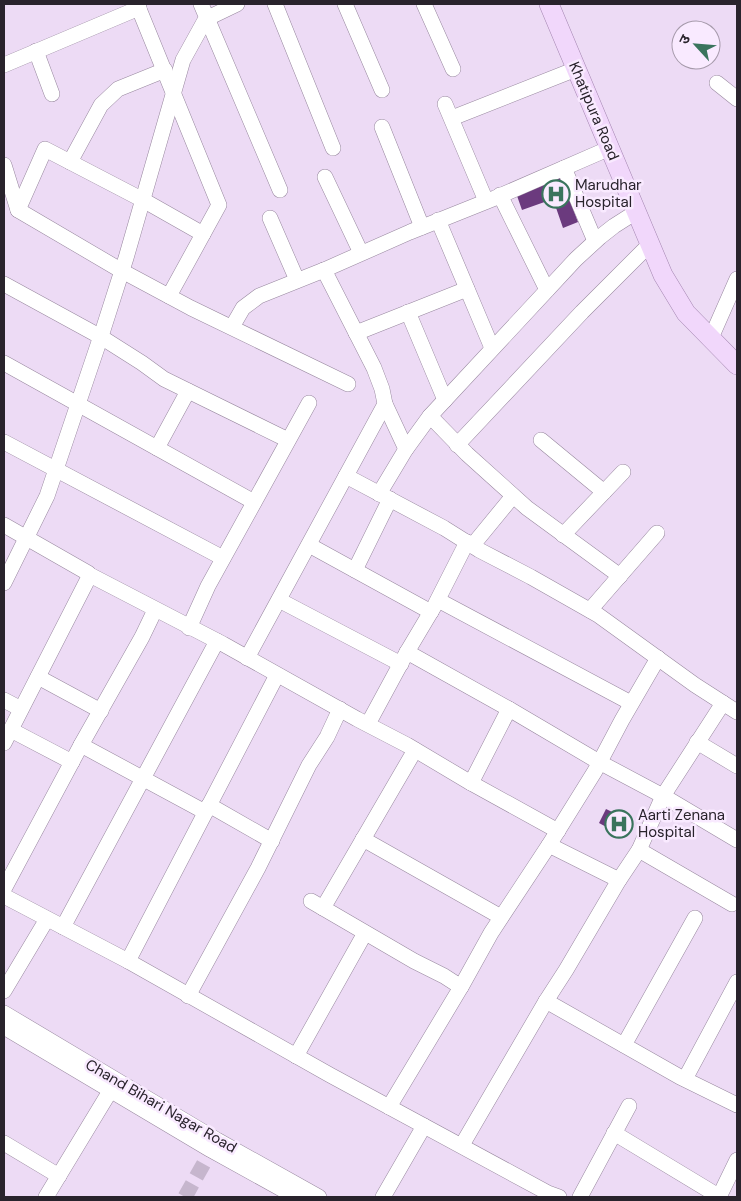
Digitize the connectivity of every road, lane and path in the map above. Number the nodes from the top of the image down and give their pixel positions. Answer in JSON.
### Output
{"nodes":[{"id":1,"x":201,"y":4,"type":"edge"},
{"id":2,"x":237,"y":4,"type":"edge"},
{"id":3,"x":275,"y":4,"type":"edge"},
{"id":4,"x":345,"y":4,"type":"edge"},
{"id":5,"x":424,"y":4,"type":"edge"},
{"id":6,"x":549,"y":4,"type":"edge"},
{"id":7,"x":138,"y":6,"type":"edge"},
{"id":8,"x":208,"y":19,"type":"junction"},
{"id":9,"x":36,"y":51,"type":"junction"},
{"id":10,"x":4,"y":65,"type":"edge"},
{"id":11,"x":453,"y":69,"type":"dead end"},
{"id":12,"x":576,"y":69,"type":"junction"},
{"id":13,"x":165,"y":70,"type":"junction"},
{"id":14,"x":717,"y":82,"type":"dead end"},
{"id":15,"x":382,"y":90,"type":"dead end"},
{"id":16,"x":174,"y":92,"type":"junction"},
{"id":17,"x":52,"y":94,"type":"dead end"},
{"id":18,"x":737,"y":99,"type":"edge"},
{"id":19,"x":445,"y":104,"type":"dead end"},
{"id":20,"x":452,"y":118,"type":"junction"},
{"id":21,"x":382,"y":127,"type":"dead end"},
{"id":22,"x":333,"y":148,"type":"dead end"},
{"id":23,"x":610,"y":148,"type":"junction"},
{"id":24,"x":70,"y":162,"type":"junction"},
{"id":25,"x":4,"y":164,"type":"edge"},
{"id":26,"x":564,"y":168,"type":"junction"},
{"id":27,"x":325,"y":177,"type":"dead end"},
{"id":28,"x":280,"y":190,"type":"dead end"},
{"id":29,"x":493,"y":198,"type":"junction"},
{"id":30,"x":143,"y":200,"type":"junction"},
{"id":31,"x":18,"y":210,"type":"junction"},
{"id":32,"x":636,"y":212,"type":"junction"},
{"id":33,"x":270,"y":218,"type":"dead end"},
{"id":34,"x":438,"y":220,"type":"junction"},
{"id":35,"x":422,"y":227,"type":"junction"},
{"id":36,"x":203,"y":234,"type":"junction"},
{"id":37,"x":595,"y":241,"type":"junction"},
{"id":38,"x":650,"y":244,"type":"junction"},
{"id":39,"x":360,"y":253,"type":"junction"},
{"id":40,"x":324,"y":270,"type":"junction"},
{"id":41,"x":122,"y":271,"type":"junction"},
{"id":42,"x":297,"y":280,"type":"junction"},
{"id":43,"x":737,"y":280,"type":"edge"},
{"id":44,"x":4,"y":284,"type":"edge"},
{"id":45,"x":467,"y":288,"type":"junction"},
{"id":46,"x":547,"y":290,"type":"junction"},
{"id":47,"x":170,"y":296,"type":"junction"},
{"id":48,"x":408,"y":312,"type":"junction"},
{"id":49,"x":232,"y":327,"type":"junction"},
{"id":50,"x":356,"y":333,"type":"junction"},
{"id":51,"x":101,"y":337,"type":"junction"},
{"id":52,"x":711,"y":338,"type":"junction"},
{"id":53,"x":492,"y":348,"type":"junction"},
{"id":54,"x":4,"y":363,"type":"edge"},
{"id":55,"x":737,"y":365,"type":"edge"},
{"id":56,"x":348,"y":384,"type":"dead end"},
{"id":57,"x":188,"y":391,"type":"junction"},
{"id":58,"x":445,"y":400,"type":"junction"},
{"id":59,"x":309,"y":403,"type":"dead end"},
{"id":60,"x":78,"y":404,"type":"junction"},
{"id":61,"x":385,"y":404,"type":"junction"},
{"id":62,"x":430,"y":416,"type":"junction"},
{"id":63,"x":288,"y":440,"type":"junction"},
{"id":64,"x":541,"y":440,"type":"dead end"},
{"id":65,"x":4,"y":442,"type":"edge"},
{"id":66,"x":457,"y":445,"type":"junction"},
{"id":67,"x":157,"y":448,"type":"junction"},
{"id":68,"x":406,"y":448,"type":"junction"},
{"id":69,"x":56,"y":470,"type":"junction"},
{"id":70,"x":623,"y":472,"type":"dead end"},
{"id":71,"x":346,"y":476,"type":"junction"},
{"id":72,"x":604,"y":492,"type":"junction"},
{"id":73,"x":513,"y":496,"type":"junction"},
{"id":74,"x":384,"y":497,"type":"junction"},
{"id":75,"x":254,"y":502,"type":"junction"},
{"id":76,"x":4,"y":525,"type":"edge"},
{"id":77,"x":657,"y":533,"type":"dead end"},
{"id":78,"x":563,"y":536,"type":"junction"},
{"id":79,"x":27,"y":538,"type":"junction"},
{"id":80,"x":470,"y":544,"type":"junction"},
{"id":81,"x":309,"y":545,"type":"junction"},
{"id":82,"x":223,"y":558,"type":"junction"},
{"id":83,"x":355,"y":570,"type":"junction"},
{"id":84,"x":90,"y":575,"type":"junction"},
{"id":85,"x":620,"y":576,"type":"junction"},
{"id":86,"x":4,"y":583,"type":"edge"},
{"id":87,"x":279,"y":600,"type":"junction"},
{"id":88,"x":435,"y":606,"type":"junction"},
{"id":89,"x":156,"y":610,"type":"junction"},
{"id":90,"x":590,"y":610,"type":"junction"},
{"id":91,"x":189,"y":628,"type":"junction"},
{"id":92,"x":217,"y":641,"type":"junction"},
{"id":93,"x":247,"y":658,"type":"junction"},
{"id":94,"x":404,"y":658,"type":"junction"},
{"id":95,"x":658,"y":658,"type":"junction"},
{"id":96,"x":277,"y":675,"type":"junction"},
{"id":97,"x":38,"y":677,"type":"junction"},
{"id":98,"x":4,"y":700,"type":"edge"},
{"id":99,"x":631,"y":703,"type":"junction"},
{"id":100,"x":723,"y":703,"type":"junction"},
{"id":101,"x":21,"y":709,"type":"junction"},
{"id":102,"x":340,"y":709,"type":"junction"},
{"id":103,"x":509,"y":709,"type":"junction"},
{"id":104,"x":100,"y":710,"type":"junction"},
{"id":105,"x":737,"y":712,"type":"edge"},
{"id":106,"x":368,"y":724,"type":"junction"},
{"id":107,"x":7,"y":736,"type":"edge"},
{"id":108,"x":697,"y":742,"type":"junction"},
{"id":109,"x":81,"y":746,"type":"junction"},
{"id":110,"x":415,"y":750,"type":"junction"},
{"id":111,"x":72,"y":762,"type":"junction"},
{"id":112,"x":599,"y":762,"type":"junction"},
{"id":113,"x":737,"y":766,"type":"edge"},
{"id":114,"x":143,"y":779,"type":"junction"},
{"id":115,"x":470,"y":783,"type":"junction"},
{"id":116,"x":663,"y":796,"type":"junction"},
{"id":117,"x":207,"y":809,"type":"junction"},
{"id":118,"x":558,"y":831,"type":"junction"},
{"id":119,"x":363,"y":838,"type":"junction"},
{"id":120,"x":737,"y":840,"type":"edge"},
{"id":121,"x":272,"y":841,"type":"junction"},
{"id":122,"x":549,"y":845,"type":"junction"},
{"id":123,"x":638,"y":850,"type":"junction"},
{"id":124,"x":620,"y":880,"type":"junction"},
{"id":125,"x":4,"y":889,"type":"edge"},
{"id":126,"x":4,"y":896,"type":"edge"},
{"id":127,"x":732,"y":904,"type":"dead end"},
{"id":128,"x":501,"y":917,"type":"junction"},
{"id":129,"x":47,"y":918,"type":"junction"},
{"id":130,"x":695,"y":918,"type":"dead end"},
{"id":131,"x":63,"y":927,"type":"junction"},
{"id":132,"x":365,"y":933,"type":"junction"},
{"id":133,"x":128,"y":961,"type":"junction"},
{"id":134,"x":737,"y":982,"type":"edge"},
{"id":135,"x":461,"y":987,"type":"junction"},
{"id":136,"x":4,"y":991,"type":"edge"},
{"id":137,"x":188,"y":996,"type":"junction"},
{"id":138,"x":546,"y":1001,"type":"junction"},
{"id":139,"x":4,"y":1013,"type":"edge"},
{"id":140,"x":4,"y":1027,"type":"edge"},
{"id":141,"x":624,"y":1045,"type":"junction"},
{"id":142,"x":296,"y":1056,"type":"junction"},
{"id":143,"x":685,"y":1079,"type":"junction"},
{"id":144,"x":114,"y":1085,"type":"junction"},
{"id":145,"x":737,"y":1105,"type":"edge"},
{"id":146,"x":629,"y":1106,"type":"dead end"},
{"id":147,"x":389,"y":1107,"type":"junction"},
{"id":148,"x":424,"y":1126,"type":"junction"},
{"id":149,"x":614,"y":1133,"type":"junction"},
{"id":150,"x":4,"y":1144,"type":"edge"},
{"id":151,"x":462,"y":1146,"type":"junction"},
{"id":152,"x":737,"y":1160,"type":"edge"},
{"id":153,"x":59,"y":1176,"type":"junction"},
{"id":154,"x":46,"y":1197,"type":"edge"},
{"id":155,"x":296,"y":1197,"type":"edge"},
{"id":156,"x":319,"y":1197,"type":"edge"},
{"id":157,"x":383,"y":1197,"type":"edge"},
{"id":158,"x":559,"y":1197,"type":"edge"},
{"id":159,"x":580,"y":1197,"type":"edge"},
{"id":160,"x":719,"y":1197,"type":"edge"}],
"edges":[{"from":1,"to":8,"type":"street"},
{"from":2,"to":8,"type":"street"},
{"from":3,"to":22,"type":"street"},
{"from":4,"to":15,"type":"street"},
{"from":5,"to":11,"type":"street"},
{"from":6,"to":12,"type":"main road","name":"Khatipura Road"},
{"from":7,"to":9,"type":"street"},
{"from":7,"to":13,"type":"street"},
{"from":8,"to":16,"type":"street"},
{"from":8,"to":28,"type":"street"},
{"from":9,"to":10,"type":"street"},
{"from":9,"to":17,"type":"street"},
{"from":12,"to":20,"type":"street"},
{"from":12,"to":23,"type":"main road","name":"Khatipura Road"},
{"from":13,"to":16,"type":"street"},
{"from":13,"to":24,"type":"street"},
{"from":14,"to":18,"type":"street"},
{"from":16,"to":30,"type":"street"},
{"from":16,"to":36,"type":"street"},
{"from":19,"to":20,"type":"street"},
{"from":20,"to":29,"type":"street"},
{"from":21,"to":35,"type":"street"},
{"from":23,"to":26,"type":"street"},
{"from":23,"to":32,"type":"main road","name":"Khatipura Road"},
{"from":24,"to":30,"type":"street"},
{"from":24,"to":31,"type":"street"},
{"from":25,"to":31,"type":"street"},
{"from":26,"to":29,"type":"street"},
{"from":26,"to":37,"type":"street"},
{"from":27,"to":39,"type":"street"},
{"from":29,"to":34,"type":"street"},
{"from":29,"to":46,"type":"street"},
{"from":30,"to":36,"type":"street"},
{"from":30,"to":41,"type":"street"},
{"from":31,"to":41,"type":"street"},
{"from":32,"to":37,"type":"street"},
{"from":32,"to":38,"type":"main road","name":"Khatipura Road"},
{"from":33,"to":42,"type":"street"},
{"from":34,"to":35,"type":"street"},
{"from":34,"to":45,"type":"street"},
{"from":35,"to":39,"type":"street"},
{"from":36,"to":47,"type":"street"},
{"from":37,"to":46,"type":"street"},
{"from":38,"to":52,"type":"main road","name":"Khatipura Road"},
{"from":38,"to":66,"type":"street"},
{"from":39,"to":40,"type":"street"},
{"from":40,"to":42,"type":"street"},
{"from":40,"to":50,"type":"street"},
{"from":41,"to":47,"type":"street"},
{"from":41,"to":51,"type":"street"},
{"from":42,"to":49,"type":"street"},
{"from":43,"to":52,"type":"street"},
{"from":44,"to":51,"type":"street"},
{"from":45,"to":48,"type":"street"},
{"from":45,"to":53,"type":"street"},
{"from":46,"to":53,"type":"street"},
{"from":47,"to":49,"type":"street"},
{"from":48,"to":50,"type":"street"},
{"from":48,"to":58,"type":"street"},
{"from":49,"to":56,"type":"street"},
{"from":50,"to":61,"type":"street"},
{"from":51,"to":57,"type":"street"},
{"from":51,"to":60,"type":"street"},
{"from":52,"to":55,"type":"main road","name":"Khatipura Road"},
{"from":53,"to":58,"type":"street"},
{"from":54,"to":60,"type":"street"},
{"from":57,"to":63,"type":"street"},
{"from":57,"to":67,"type":"street"},
{"from":58,"to":62,"type":"street"},
{"from":59,"to":63,"type":"street"},
{"from":60,"to":67,"type":"street"},
{"from":60,"to":69,"type":"street"},
{"from":61,"to":68,"type":"street"},
{"from":61,"to":71,"type":"street"},
{"from":62,"to":66,"type":"street"},
{"from":62,"to":68,"type":"street"},
{"from":63,"to":75,"type":"street"},
{"from":64,"to":72,"type":"street"},
{"from":65,"to":69,"type":"street"},
{"from":66,"to":73,"type":"street"},
{"from":67,"to":75,"type":"street"},
{"from":68,"to":74,"type":"street"},
{"from":69,"to":79,"type":"street"},
{"from":69,"to":82,"type":"street"},
{"from":70,"to":72,"type":"street"},
{"from":71,"to":74,"type":"street"},
{"from":71,"to":81,"type":"street"},
{"from":72,"to":78,"type":"street"},
{"from":73,"to":78,"type":"street"},
{"from":73,"to":80,"type":"street"},
{"from":74,"to":80,"type":"street"},
{"from":74,"to":83,"type":"street"},
{"from":75,"to":82,"type":"street"},
{"from":76,"to":79,"type":"street"},
{"from":77,"to":85,"type":"street"},
{"from":78,"to":85,"type":"street"},
{"from":79,"to":84,"type":"street"},
{"from":79,"to":86,"type":"street"},
{"from":80,"to":88,"type":"street"},
{"from":80,"to":90,"type":"street"},
{"from":81,"to":83,"type":"street"},
{"from":81,"to":87,"type":"street"},
{"from":82,"to":91,"type":"street"},
{"from":83,"to":88,"type":"street"},
{"from":84,"to":89,"type":"street"},
{"from":84,"to":97,"type":"street"},
{"from":85,"to":90,"type":"street"},
{"from":87,"to":93,"type":"street"},
{"from":87,"to":94,"type":"street"},
{"from":88,"to":94,"type":"street"},
{"from":88,"to":99,"type":"street"},
{"from":89,"to":91,"type":"street"},
{"from":89,"to":104,"type":"street"},
{"from":90,"to":95,"type":"street"},
{"from":91,"to":92,"type":"street"},
{"from":92,"to":93,"type":"street"},
{"from":92,"to":114,"type":"street"},
{"from":93,"to":96,"type":"street"},
{"from":94,"to":103,"type":"street"},
{"from":94,"to":106,"type":"street"},
{"from":95,"to":99,"type":"street"},
{"from":95,"to":100,"type":"street"},
{"from":96,"to":102,"type":"street"},
{"from":96,"to":117,"type":"street"},
{"from":97,"to":101,"type":"street"},
{"from":97,"to":104,"type":"street"},
{"from":98,"to":101,"type":"street"},
{"from":99,"to":112,"type":"street"},
{"from":100,"to":105,"type":"street"},
{"from":100,"to":108,"type":"street"},
{"from":101,"to":107,"type":"street"},
{"from":102,"to":106,"type":"street"},
{"from":102,"to":121,"type":"street"},
{"from":103,"to":112,"type":"street"},
{"from":103,"to":115,"type":"street"},
{"from":104,"to":109,"type":"street"},
{"from":106,"to":110,"type":"street"},
{"from":107,"to":111,"type":"street"},
{"from":108,"to":113,"type":"street"},
{"from":108,"to":116,"type":"street"},
{"from":109,"to":111,"type":"street"},
{"from":109,"to":114,"type":"street"},
{"from":110,"to":115,"type":"street"},
{"from":110,"to":119,"type":"street"},
{"from":111,"to":125,"type":"street"},
{"from":112,"to":116,"type":"street"},
{"from":112,"to":118,"type":"street"},
{"from":114,"to":117,"type":"street"},
{"from":114,"to":131,"type":"street"},
{"from":115,"to":118,"type":"street"},
{"from":116,"to":120,"type":"street"},
{"from":116,"to":123,"type":"street"},
{"from":117,"to":121,"type":"street"},
{"from":117,"to":133,"type":"street"},
{"from":118,"to":122,"type":"street"},
{"from":119,"to":128,"type":"street"},
{"from":119,"to":132,"type":"street"},
{"from":121,"to":137,"type":"street"},
{"from":122,"to":124,"type":"street"},
{"from":122,"to":128,"type":"street"},
{"from":123,"to":124,"type":"street"},
{"from":123,"to":127,"type":"street"},
{"from":124,"to":138,"type":"street"},
{"from":126,"to":129,"type":"street"},
{"from":128,"to":135,"type":"street"},
{"from":129,"to":131,"type":"street"},
{"from":129,"to":136,"type":"street"},
{"from":130,"to":141,"type":"street"},
{"from":131,"to":133,"type":"street"},
{"from":132,"to":135,"type":"street"},
{"from":132,"to":142,"type":"street"},
{"from":133,"to":137,"type":"street"},
{"from":134,"to":143,"type":"street"},
{"from":135,"to":147,"type":"street"},
{"from":137,"to":142,"type":"street"},
{"from":138,"to":141,"type":"street"},
{"from":138,"to":151,"type":"street"},
{"from":139,"to":144,"type":"street","name":"Chand Bihari Nagar Road"},
{"from":140,"to":144,"type":"street","name":"Chand Bihari Nagar Road"},
{"from":141,"to":143,"type":"street"},
{"from":142,"to":147,"type":"street"},
{"from":143,"to":145,"type":"street"},
{"from":144,"to":153,"type":"street"},
{"from":144,"to":155,"type":"street","name":"Chand Bihari Nagar Road"},
{"from":144,"to":156,"type":"street","name":"Chand Bihari Nagar Road"},
{"from":146,"to":149,"type":"street"},
{"from":147,"to":148,"type":"street"},
{"from":148,"to":151,"type":"street"},
{"from":148,"to":157,"type":"street"},
{"from":149,"to":159,"type":"street"},
{"from":149,"to":160,"type":"street"},
{"from":150,"to":153,"type":"street"},
{"from":151,"to":158,"type":"street"},
{"from":152,"to":160,"type":"street"},
{"from":153,"to":154,"type":"street"}]}
